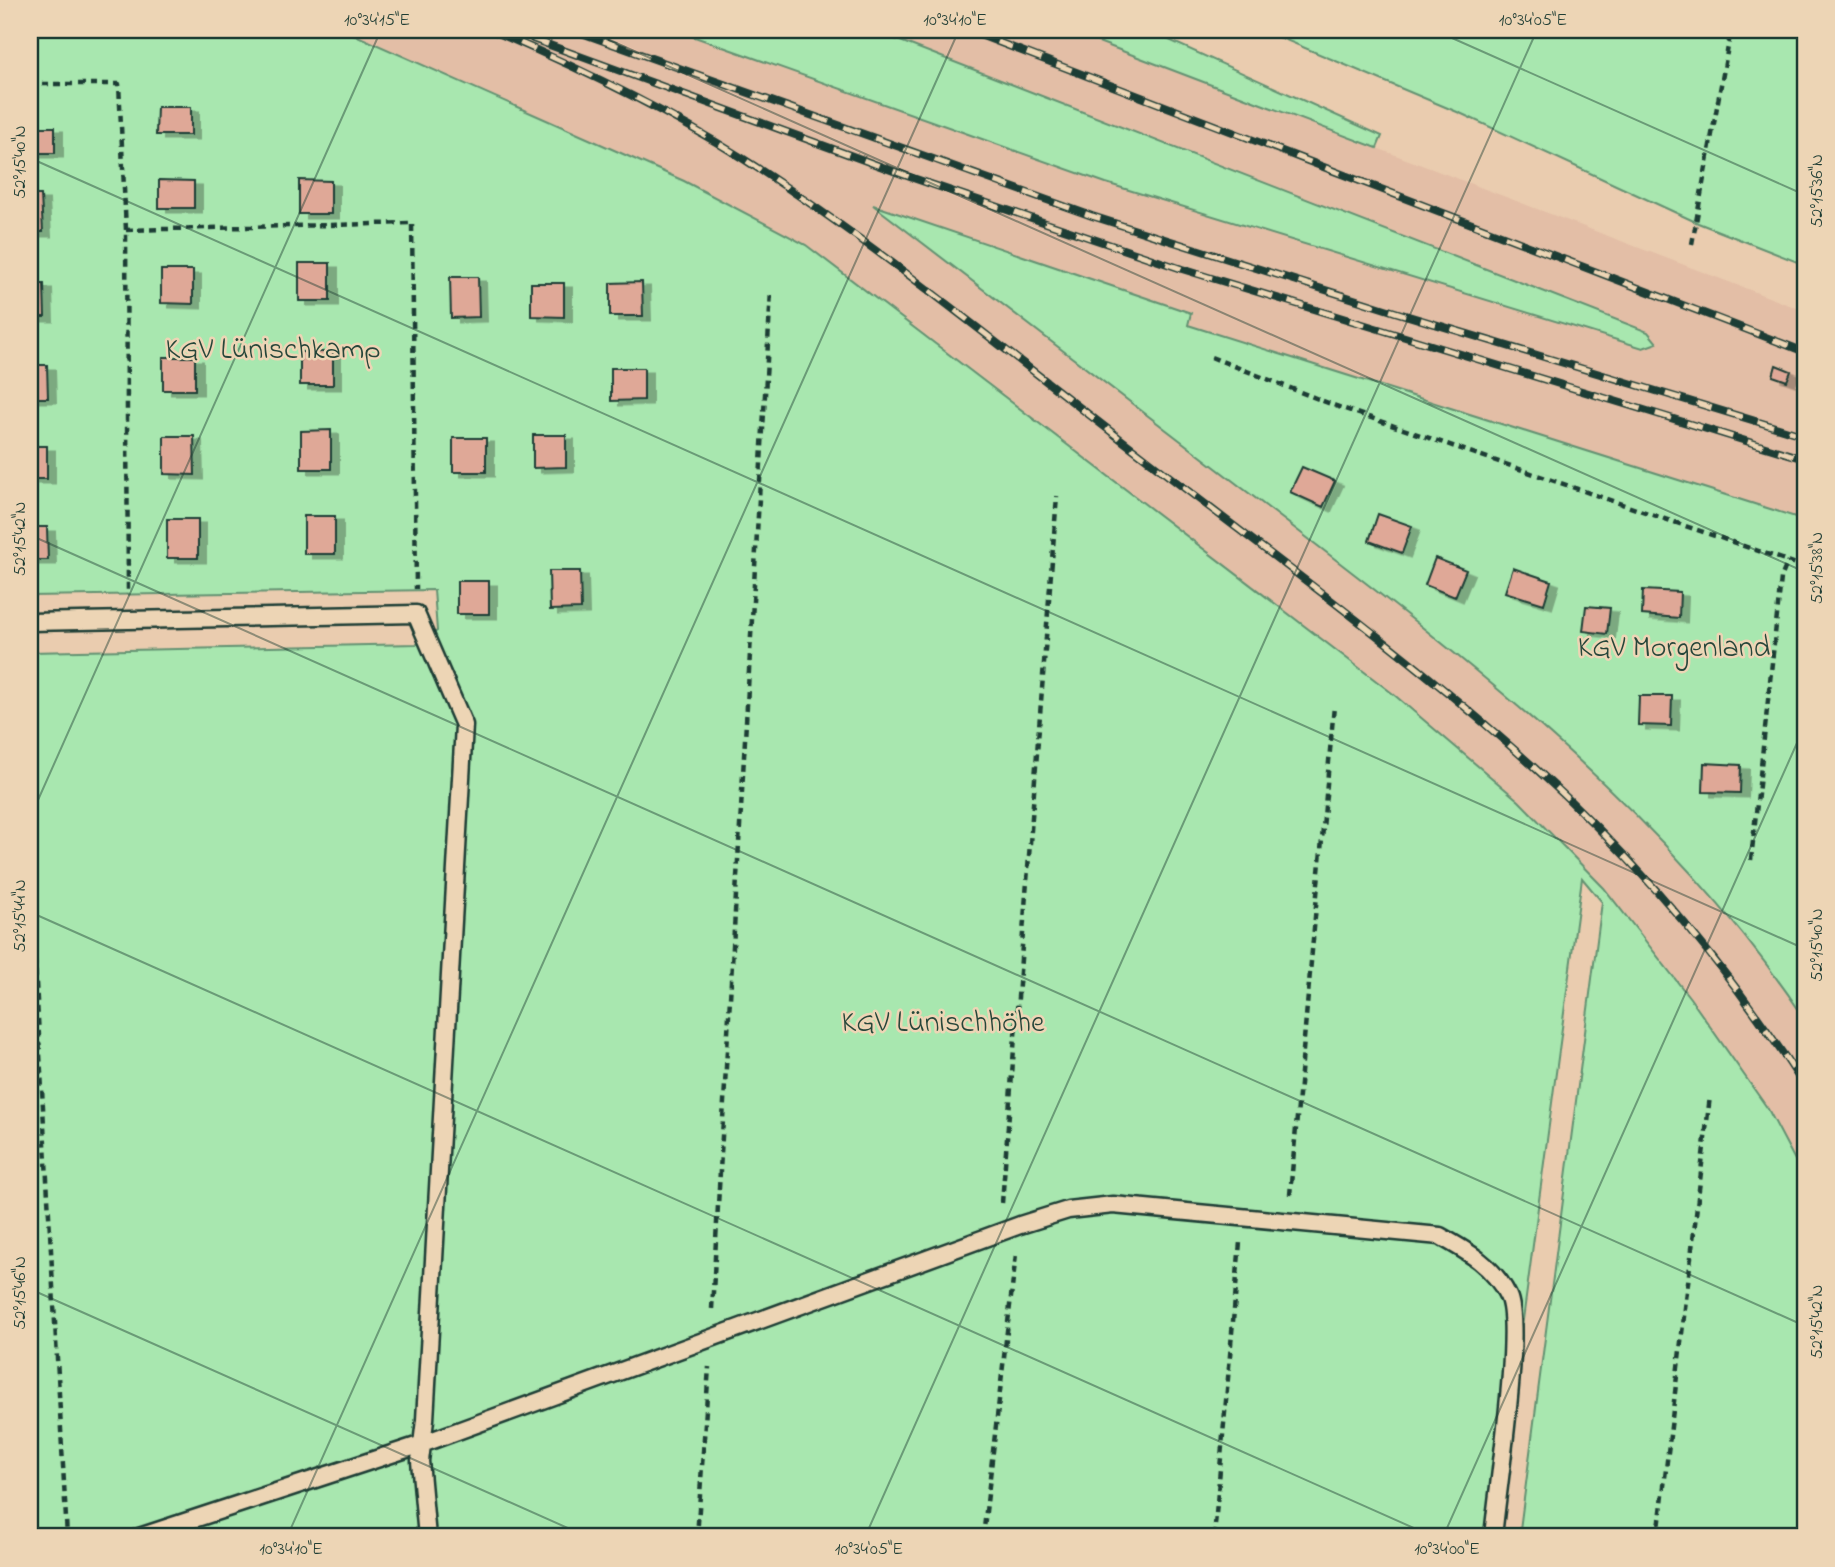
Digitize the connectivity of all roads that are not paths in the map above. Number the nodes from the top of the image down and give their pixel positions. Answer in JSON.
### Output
{"nodes":[{"id":1,"x":30,"y":622,"type":"edge"},
{"id":2,"x":422,"y":1444,"type":"junction"},
{"id":3,"x":139,"y":1537,"type":"edge"},
{"id":4,"x":427,"y":1537,"type":"edge"},
{"id":5,"x":1493,"y":1537,"type":"edge"}],
"edges":[{"from":1,"to":2,"type":"lane"},
{"from":2,"to":3,"type":"lane"},
{"from":2,"to":4,"type":"lane"},
{"from":2,"to":5,"type":"lane"}]}
